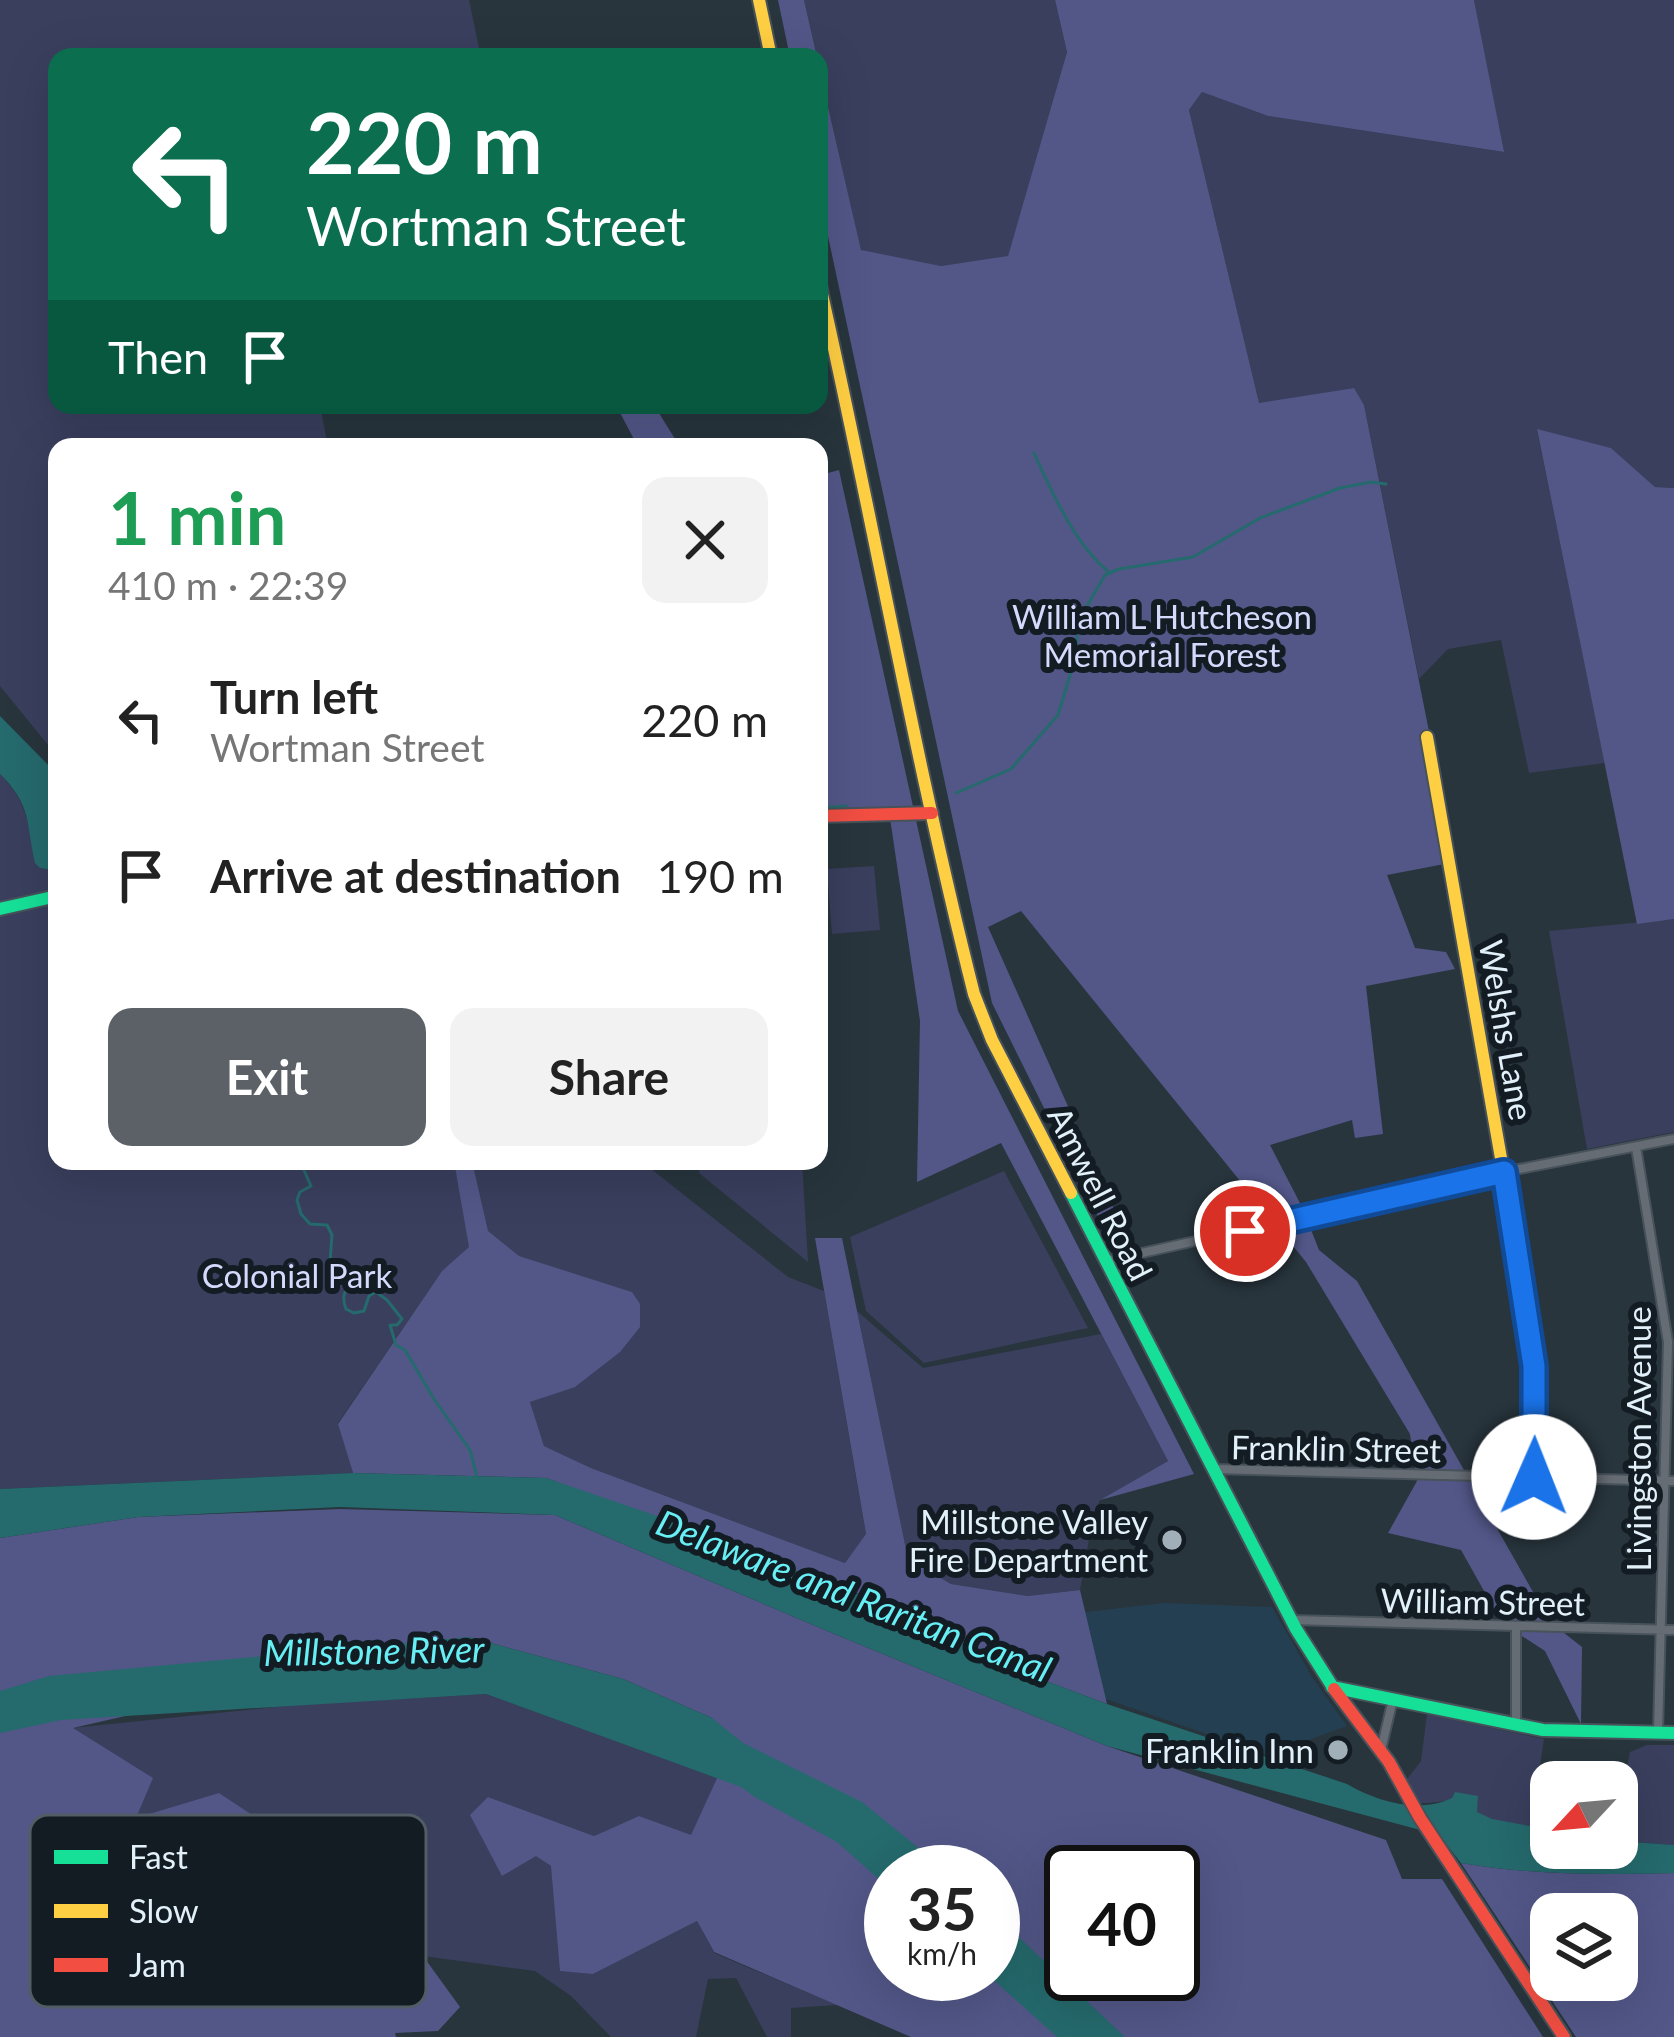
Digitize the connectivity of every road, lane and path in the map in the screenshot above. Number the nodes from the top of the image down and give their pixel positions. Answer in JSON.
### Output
{"nodes":[{"id":1,"x":759,"y":0,"type":"edge"},
{"id":2,"x":769,"y":48,"type":"edge"},
{"id":3,"x":828,"y":320,"type":"edge"},
{"id":4,"x":1426,"y":736,"type":"dead end"},
{"id":5,"x":932,"y":813,"type":"junction"},
{"id":6,"x":828,"y":816,"type":"edge"},
{"id":7,"x":48,"y":898,"type":"edge"},
{"id":8,"x":0,"y":909,"type":"edge"},
{"id":9,"x":1674,"y":1139,"type":"edge"},
{"id":10,"x":1636,"y":1147,"type":"junction"},
{"id":11,"x":1504,"y":1172,"type":"junction"},
{"id":12,"x":1105,"y":1261,"type":"junction"},
{"id":13,"x":1212,"y":1469,"type":"junction"},
{"id":14,"x":1534,"y":1477,"type":"junction"},
{"id":15,"x":1670,"y":1481,"type":"edge"},
{"id":16,"x":1291,"y":1620,"type":"junction"},
{"id":17,"x":1516,"y":1627,"type":"junction"},
{"id":18,"x":1661,"y":1630,"type":"junction"},
{"id":19,"x":1674,"y":1630,"type":"edge"},
{"id":20,"x":1332,"y":1687,"type":"junction"},
{"id":21,"x":1393,"y":1699,"type":"junction"},
{"id":22,"x":1516,"y":1726,"type":"junction"},
{"id":23,"x":1658,"y":1732,"type":"junction"},
{"id":24,"x":1674,"y":1733,"type":"edge"},
{"id":25,"x":1381,"y":1750,"type":"junction"},
{"id":26,"x":1564,"y":2037,"type":"edge"}],
"edges":[{"from":1,"to":2,"type":"main road"},
{"from":3,"to":5,"type":"main road","name":"Amwell Road"},
{"from":4,"to":11,"type":"main road","name":"Welshs Lane"},
{"from":5,"to":6,"type":"main road"},
{"from":5,"to":12,"type":"main road","name":"Amwell Road"},
{"from":7,"to":8,"type":"main road"},
{"from":9,"to":10,"type":"street"},
{"from":10,"to":11,"type":"street"},
{"from":10,"to":15,"type":"street","name":"Livingston Avenue"},
{"from":11,"to":12,"type":"street"},
{"from":11,"to":14,"type":"main road","name":"Welshs Lane"},
{"from":12,"to":13,"type":"main road","name":"Amwell Road"},
{"from":13,"to":14,"type":"street","name":"Franklin Street"},
{"from":13,"to":16,"type":"main road","name":"Amwell Road"},
{"from":14,"to":15,"type":"street","name":"Franklin Street"},
{"from":15,"to":18,"type":"street","name":"Livingston Avenue"},
{"from":16,"to":17,"type":"street","name":"William Street"},
{"from":16,"to":20,"type":"main road","name":"Amwell Road"},
{"from":17,"to":18,"type":"street","name":"William Street"},
{"from":17,"to":22,"type":"street"},
{"from":18,"to":19,"type":"street","name":"William Street"},
{"from":18,"to":23,"type":"street","name":"Livingston Avenue"},
{"from":20,"to":21,"type":"main road"},
{"from":20,"to":25,"type":"main road","name":"Amwell Road"},
{"from":21,"to":22,"type":"main road"},
{"from":21,"to":25,"type":"street"},
{"from":22,"to":23,"type":"main road"},
{"from":23,"to":24,"type":"main road"},
{"from":25,"to":26,"type":"main road","name":"Amwell Road"}]}
